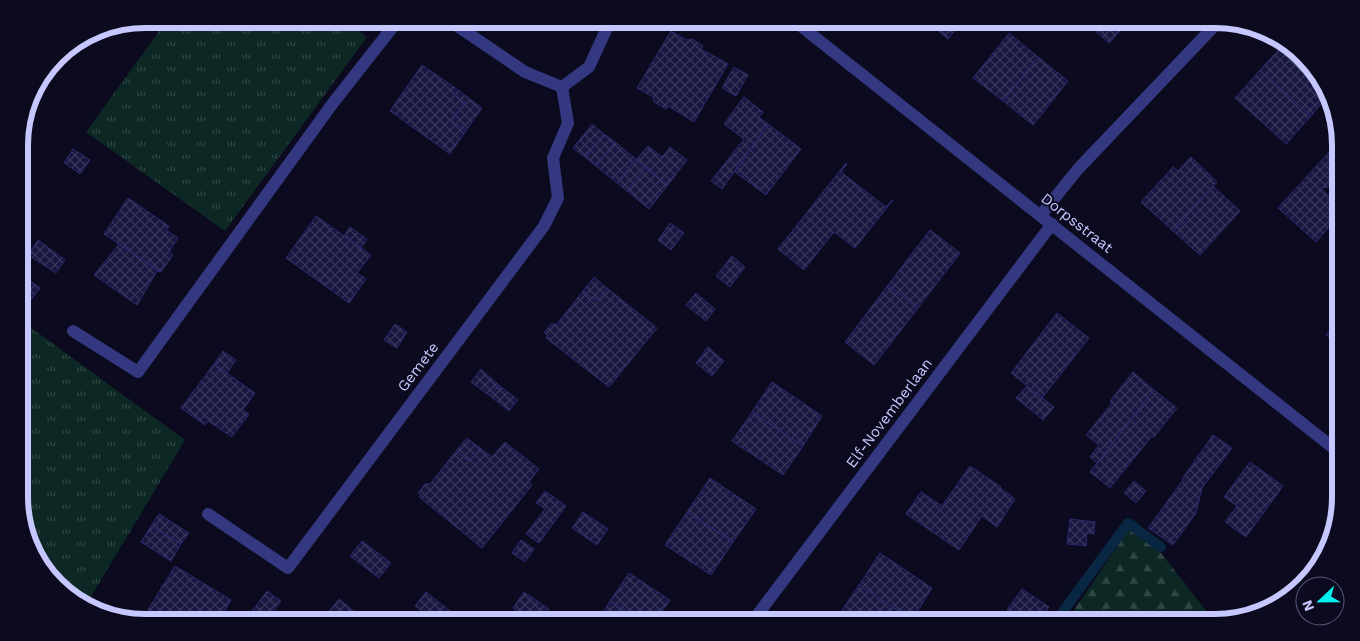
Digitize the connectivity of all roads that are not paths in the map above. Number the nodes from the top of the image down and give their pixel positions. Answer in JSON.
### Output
{"nodes":[{"id":1,"x":392,"y":28,"type":"edge"},
{"id":2,"x":461,"y":28,"type":"edge"},
{"id":3,"x":607,"y":28,"type":"edge"},
{"id":4,"x":803,"y":28,"type":"edge"},
{"id":5,"x":1212,"y":28,"type":"edge"},
{"id":6,"x":562,"y":87,"type":"junction"},
{"id":7,"x":1041,"y":215,"type":"junction"},
{"id":8,"x":1052,"y":224,"type":"junction"},
{"id":9,"x":73,"y":331,"type":"dead end"},
{"id":10,"x":1332,"y":447,"type":"edge"},
{"id":11,"x":208,"y":514,"type":"dead end"},
{"id":12,"x":758,"y":613,"type":"edge"}],
"edges":[{"from":1,"to":9,"type":"street"},
{"from":2,"to":6,"type":"street"},
{"from":3,"to":6,"type":"street"},
{"from":4,"to":7,"type":"street","name":"Dorpsstraat"},
{"from":5,"to":7,"type":"street"},
{"from":6,"to":11,"type":"street","name":"Gemete"},
{"from":7,"to":8,"type":"street","name":"Dorpsstraat"},
{"from":8,"to":10,"type":"street","name":"Dorpsstraat"},
{"from":8,"to":12,"type":"street","name":"Elf-Novemberlaan"}]}
